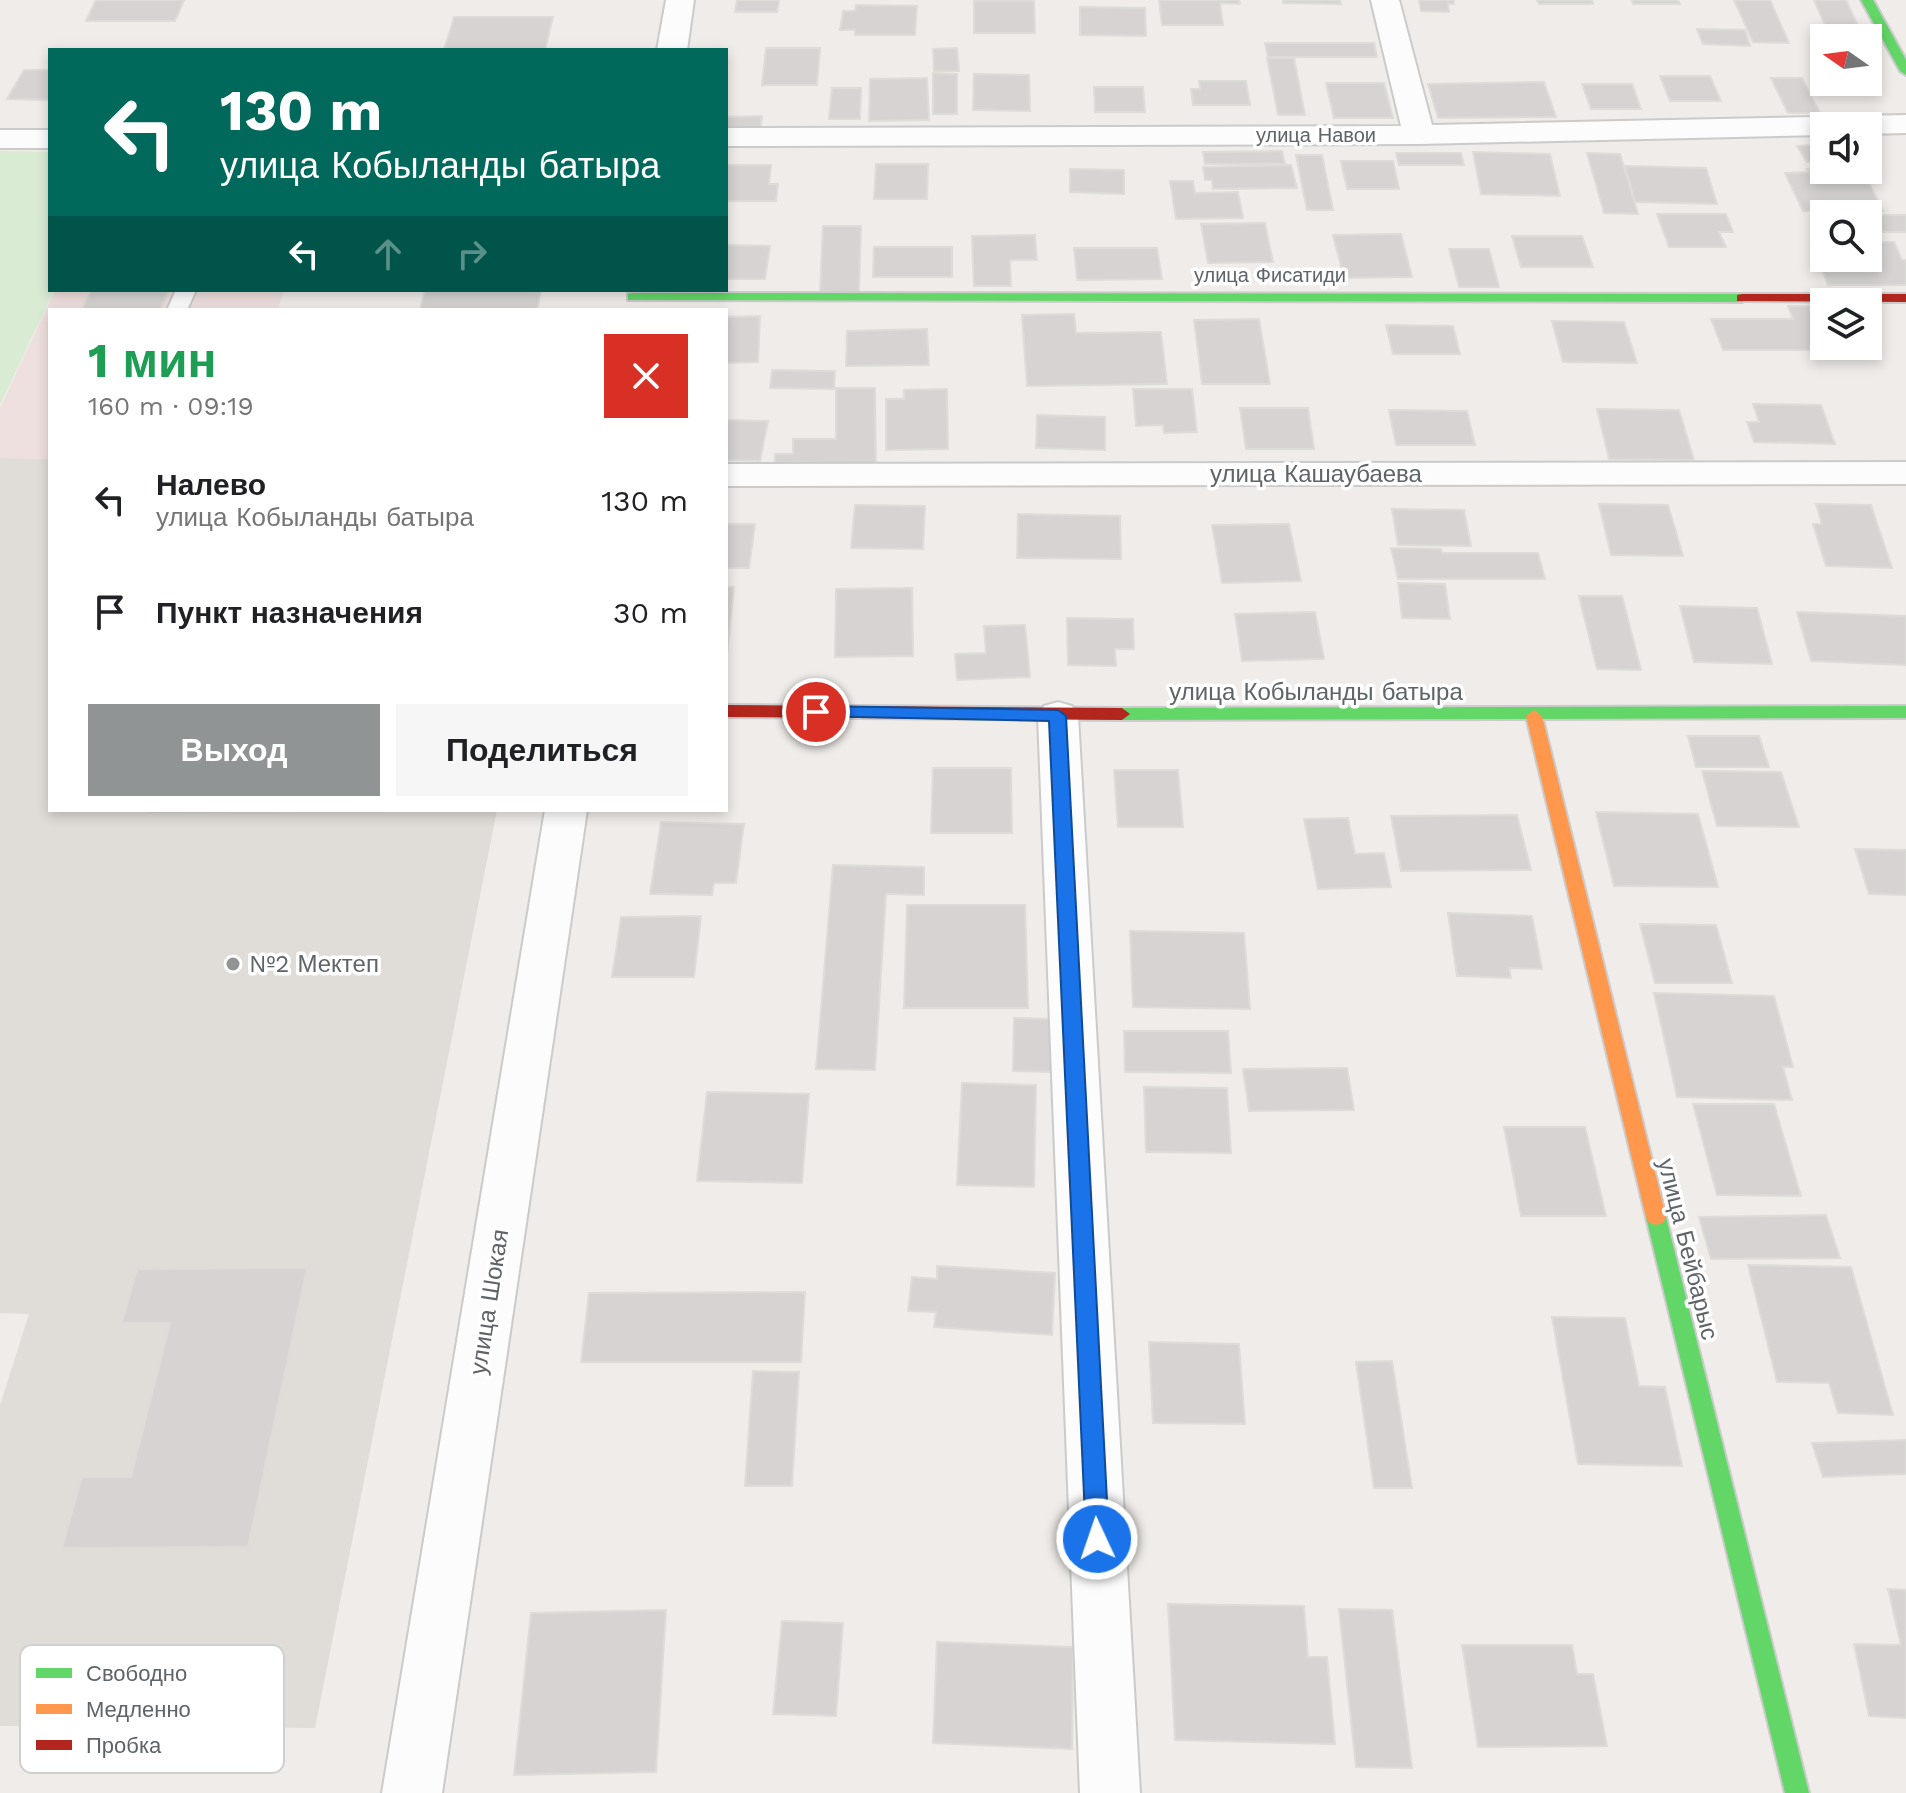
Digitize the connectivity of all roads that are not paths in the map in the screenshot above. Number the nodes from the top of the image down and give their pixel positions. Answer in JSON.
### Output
{"nodes":[{"id":1,"x":680,"y":0,"type":"edge"},
{"id":2,"x":1385,"y":0,"type":"edge"},
{"id":3,"x":1867,"y":0,"type":"edge"},
{"id":4,"x":672,"y":48,"type":"edge"},
{"id":5,"x":1906,"y":71,"type":"edge"},
{"id":6,"x":1906,"y":124,"type":"edge"},
{"id":7,"x":1419,"y":135,"type":"junction"},
{"id":8,"x":728,"y":137,"type":"edge"},
{"id":9,"x":0,"y":139,"type":"edge"},
{"id":10,"x":48,"y":139,"type":"edge"},
{"id":11,"x":1906,"y":298,"type":"edge"},
{"id":12,"x":633,"y":299,"type":"edge"},
{"id":13,"x":1906,"y":473,"type":"edge"},
{"id":14,"x":728,"y":475,"type":"edge"},
{"id":15,"x":728,"y":711,"type":"edge"},
{"id":16,"x":1906,"y":712,"type":"edge"},
{"id":17,"x":1058,"y":716,"type":"junction"},
{"id":18,"x":1534,"y":716,"type":"junction"},
{"id":19,"x":566,"y":812,"type":"edge"},
{"id":20,"x":412,"y":1793,"type":"edge"},
{"id":21,"x":1110,"y":1793,"type":"edge"},
{"id":22,"x":1797,"y":1793,"type":"edge"}],
"edges":[{"from":1,"to":4,"type":"street"},
{"from":2,"to":7,"type":"street"},
{"from":3,"to":5,"type":"street"},
{"from":6,"to":7,"type":"street","name":"улица Навои"},
{"from":7,"to":8,"type":"street","name":"улица Навои"},
{"from":9,"to":10,"type":"street"},
{"from":11,"to":12,"type":"street","name":"улица Фисатиди"},
{"from":13,"to":14,"type":"street","name":"улица Кашаубаева"},
{"from":15,"to":17,"type":"street","name":"улица Кобыланды батыра"},
{"from":16,"to":18,"type":"street","name":"улица Кобыланды батыра"},
{"from":17,"to":18,"type":"street","name":"улица Кобыланды батыра"},
{"from":17,"to":21,"type":"street"},
{"from":18,"to":22,"type":"street","name":"улица Бейбарыс"},
{"from":19,"to":20,"type":"street","name":"улица Шокая"}]}
